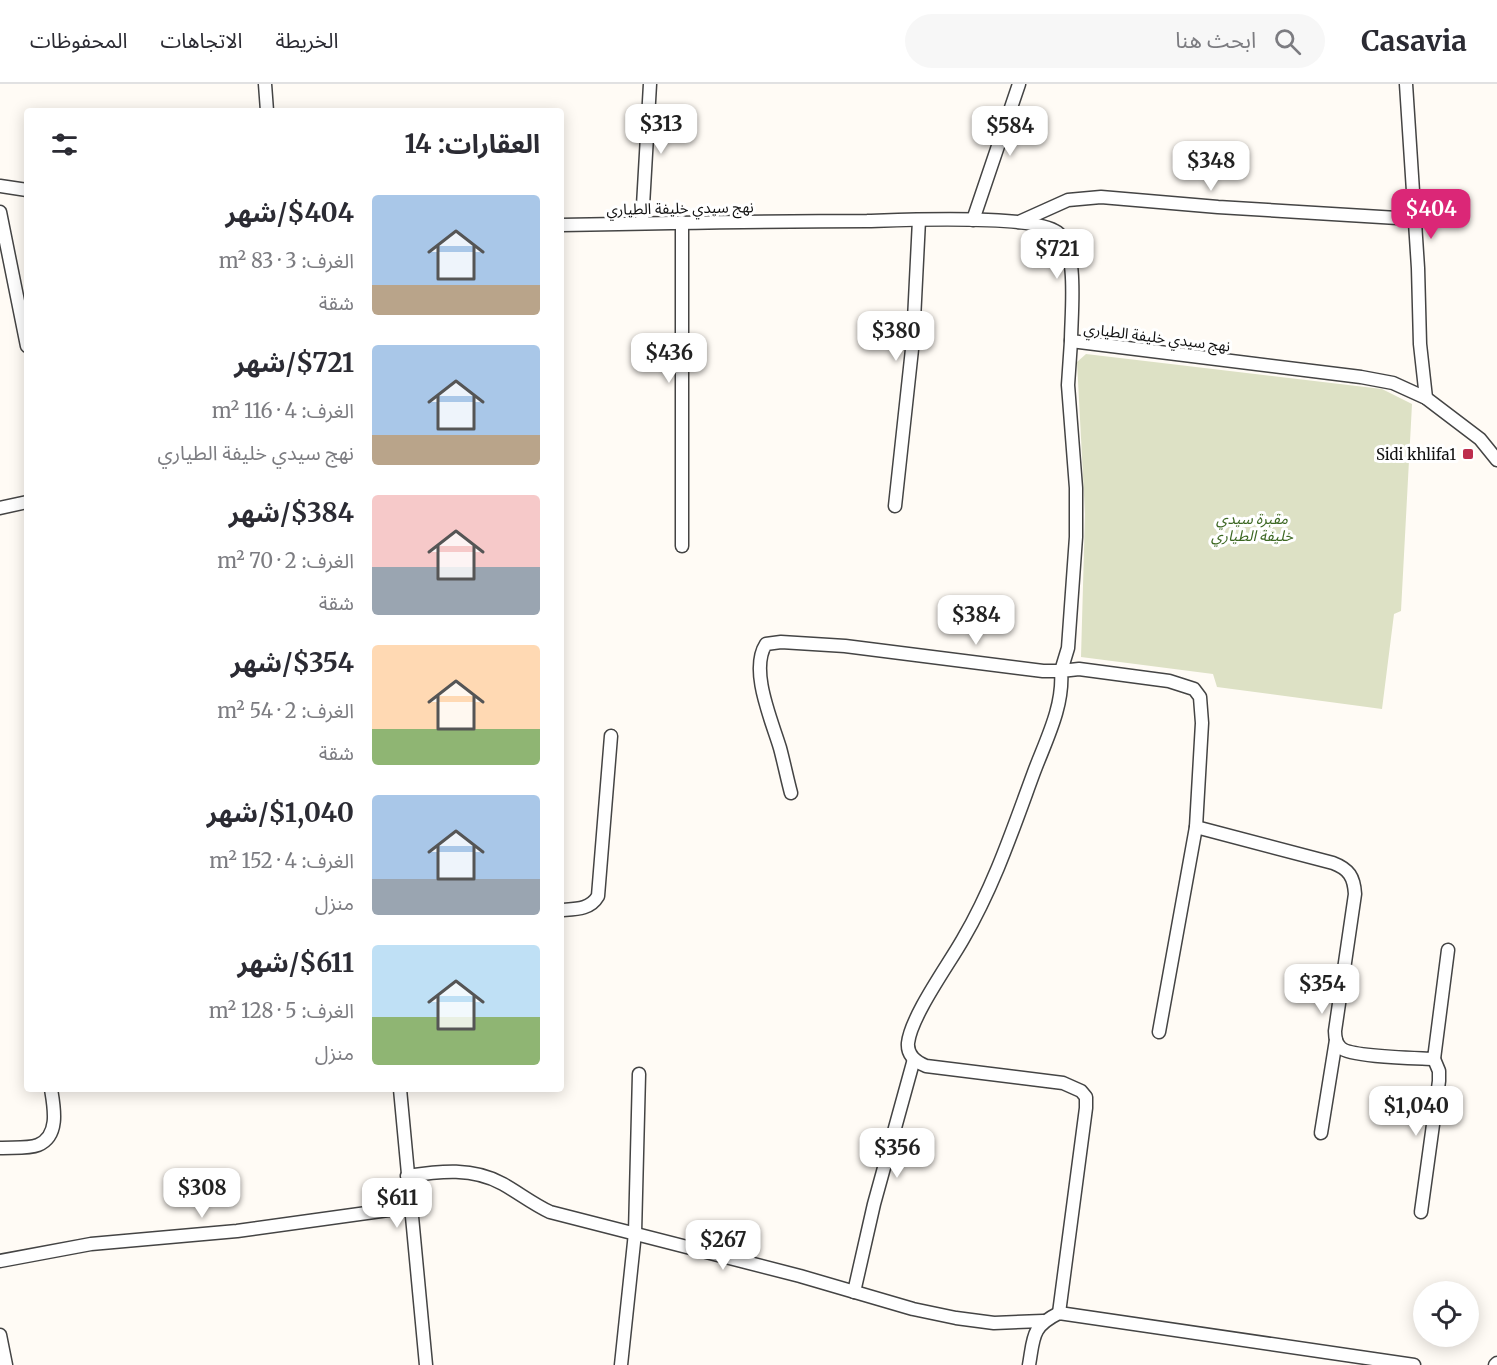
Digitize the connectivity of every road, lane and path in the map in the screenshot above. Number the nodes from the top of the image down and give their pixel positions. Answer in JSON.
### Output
{"nodes":[{"id":1,"x":265,"y":84,"type":"edge"},
{"id":2,"x":650,"y":84,"type":"edge"},
{"id":3,"x":1019,"y":84,"type":"edge"},
{"id":4,"x":1406,"y":84,"type":"edge"},
{"id":5,"x":267,"y":108,"type":"edge"},
{"id":6,"x":0,"y":186,"type":"edge"},
{"id":7,"x":24,"y":190,"type":"edge"},
{"id":8,"x":0,"y":212,"type":"edge"},
{"id":9,"x":1414,"y":219,"type":"junction"},
{"id":10,"x":919,"y":220,"type":"junction"},
{"id":11,"x":973,"y":220,"type":"junction"},
{"id":12,"x":682,"y":222,"type":"junction"},
{"id":13,"x":642,"y":223,"type":"junction"},
{"id":14,"x":1018,"y":223,"type":"junction"},
{"id":15,"x":564,"y":225,"type":"edge"},
{"id":16,"x":24,"y":331,"type":"edge"},
{"id":17,"x":1071,"y":341,"type":"junction"},
{"id":18,"x":1426,"y":398,"type":"junction"},
{"id":19,"x":1497,"y":460,"type":"edge"},
{"id":20,"x":24,"y":503,"type":"edge"},
{"id":21,"x":895,"y":506,"type":"dead end"},
{"id":22,"x":0,"y":508,"type":"edge"},
{"id":23,"x":682,"y":546,"type":"dead end"},
{"id":24,"x":1061,"y":671,"type":"junction"},
{"id":25,"x":611,"y":736,"type":"dead end"},
{"id":26,"x":791,"y":793,"type":"dead end"},
{"id":27,"x":1197,"y":827,"type":"junction"},
{"id":28,"x":564,"y":910,"type":"edge"},
{"id":29,"x":1448,"y":950,"type":"dead end"},
{"id":30,"x":1159,"y":1032,"type":"dead end"},
{"id":31,"x":1336,"y":1040,"type":"junction"},
{"id":32,"x":914,"y":1059,"type":"junction"},
{"id":33,"x":1434,"y":1059,"type":"junction"},
{"id":34,"x":639,"y":1074,"type":"dead end"},
{"id":35,"x":51,"y":1092,"type":"edge"},
{"id":36,"x":400,"y":1092,"type":"edge"},
{"id":37,"x":1321,"y":1132,"type":"dead end"},
{"id":38,"x":0,"y":1148,"type":"edge"},
{"id":39,"x":407,"y":1176,"type":"junction"},
{"id":40,"x":410,"y":1207,"type":"junction"},
{"id":41,"x":1420,"y":1212,"type":"dead end"},
{"id":42,"x":635,"y":1233,"type":"junction"},
{"id":43,"x":0,"y":1261,"type":"edge"},
{"id":44,"x":854,"y":1292,"type":"junction"},
{"id":45,"x":1059,"y":1313,"type":"junction"},
{"id":46,"x":1043,"y":1321,"type":"junction"},
{"id":47,"x":0,"y":1335,"type":"edge"},
{"id":48,"x":6,"y":1365,"type":"edge"},
{"id":49,"x":426,"y":1365,"type":"edge"},
{"id":50,"x":621,"y":1365,"type":"edge"},
{"id":51,"x":1029,"y":1365,"type":"edge"},
{"id":52,"x":1414,"y":1365,"type":"edge"}],
"edges":[{"from":1,"to":5,"type":"street"},
{"from":2,"to":13,"type":"street"},
{"from":3,"to":11,"type":"street"},
{"from":4,"to":9,"type":"street"},
{"from":6,"to":7,"type":"street"},
{"from":8,"to":16,"type":"street"},
{"from":9,"to":14,"type":"street"},
{"from":9,"to":18,"type":"street"},
{"from":10,"to":11,"type":"street","name":"نهج سيدي خليفة الطياري"},
{"from":10,"to":12,"type":"street","name":"نهج سيدي خليفة الطياري"},
{"from":10,"to":21,"type":"street"},
{"from":11,"to":14,"type":"street","name":"نهج سيدي خليفة الطياري"},
{"from":12,"to":13,"type":"street","name":"نهج سيدي خليفة الطياري"},
{"from":12,"to":23,"type":"street"},
{"from":13,"to":15,"type":"street","name":"نهج سيدي خليفة الطياري"},
{"from":14,"to":17,"type":"street","name":"نهج سيدي خليفة الطياري"},
{"from":17,"to":18,"type":"street","name":"نهج سيدي خليفة الطياري"},
{"from":17,"to":24,"type":"street"},
{"from":18,"to":19,"type":"street","name":"نهج سيدي خليفة الطياري"},
{"from":20,"to":22,"type":"street"},
{"from":24,"to":26,"type":"street"},
{"from":24,"to":27,"type":"street"},
{"from":24,"to":32,"type":"street"},
{"from":25,"to":28,"type":"street"},
{"from":27,"to":30,"type":"street"},
{"from":27,"to":31,"type":"street"},
{"from":29,"to":33,"type":"street"},
{"from":31,"to":33,"type":"street"},
{"from":31,"to":37,"type":"street"},
{"from":32,"to":44,"type":"street"},
{"from":32,"to":45,"type":"street"},
{"from":33,"to":41,"type":"street"},
{"from":34,"to":42,"type":"street"},
{"from":35,"to":38,"type":"street"},
{"from":36,"to":39,"type":"street"},
{"from":39,"to":40,"type":"street"},
{"from":39,"to":42,"type":"street"},
{"from":40,"to":43,"type":"street"},
{"from":40,"to":49,"type":"street"},
{"from":42,"to":44,"type":"street"},
{"from":42,"to":50,"type":"street"},
{"from":44,"to":46,"type":"street"},
{"from":45,"to":46,"type":"street"},
{"from":45,"to":52,"type":"street"},
{"from":46,"to":51,"type":"street"},
{"from":47,"to":48,"type":"street"}]}
